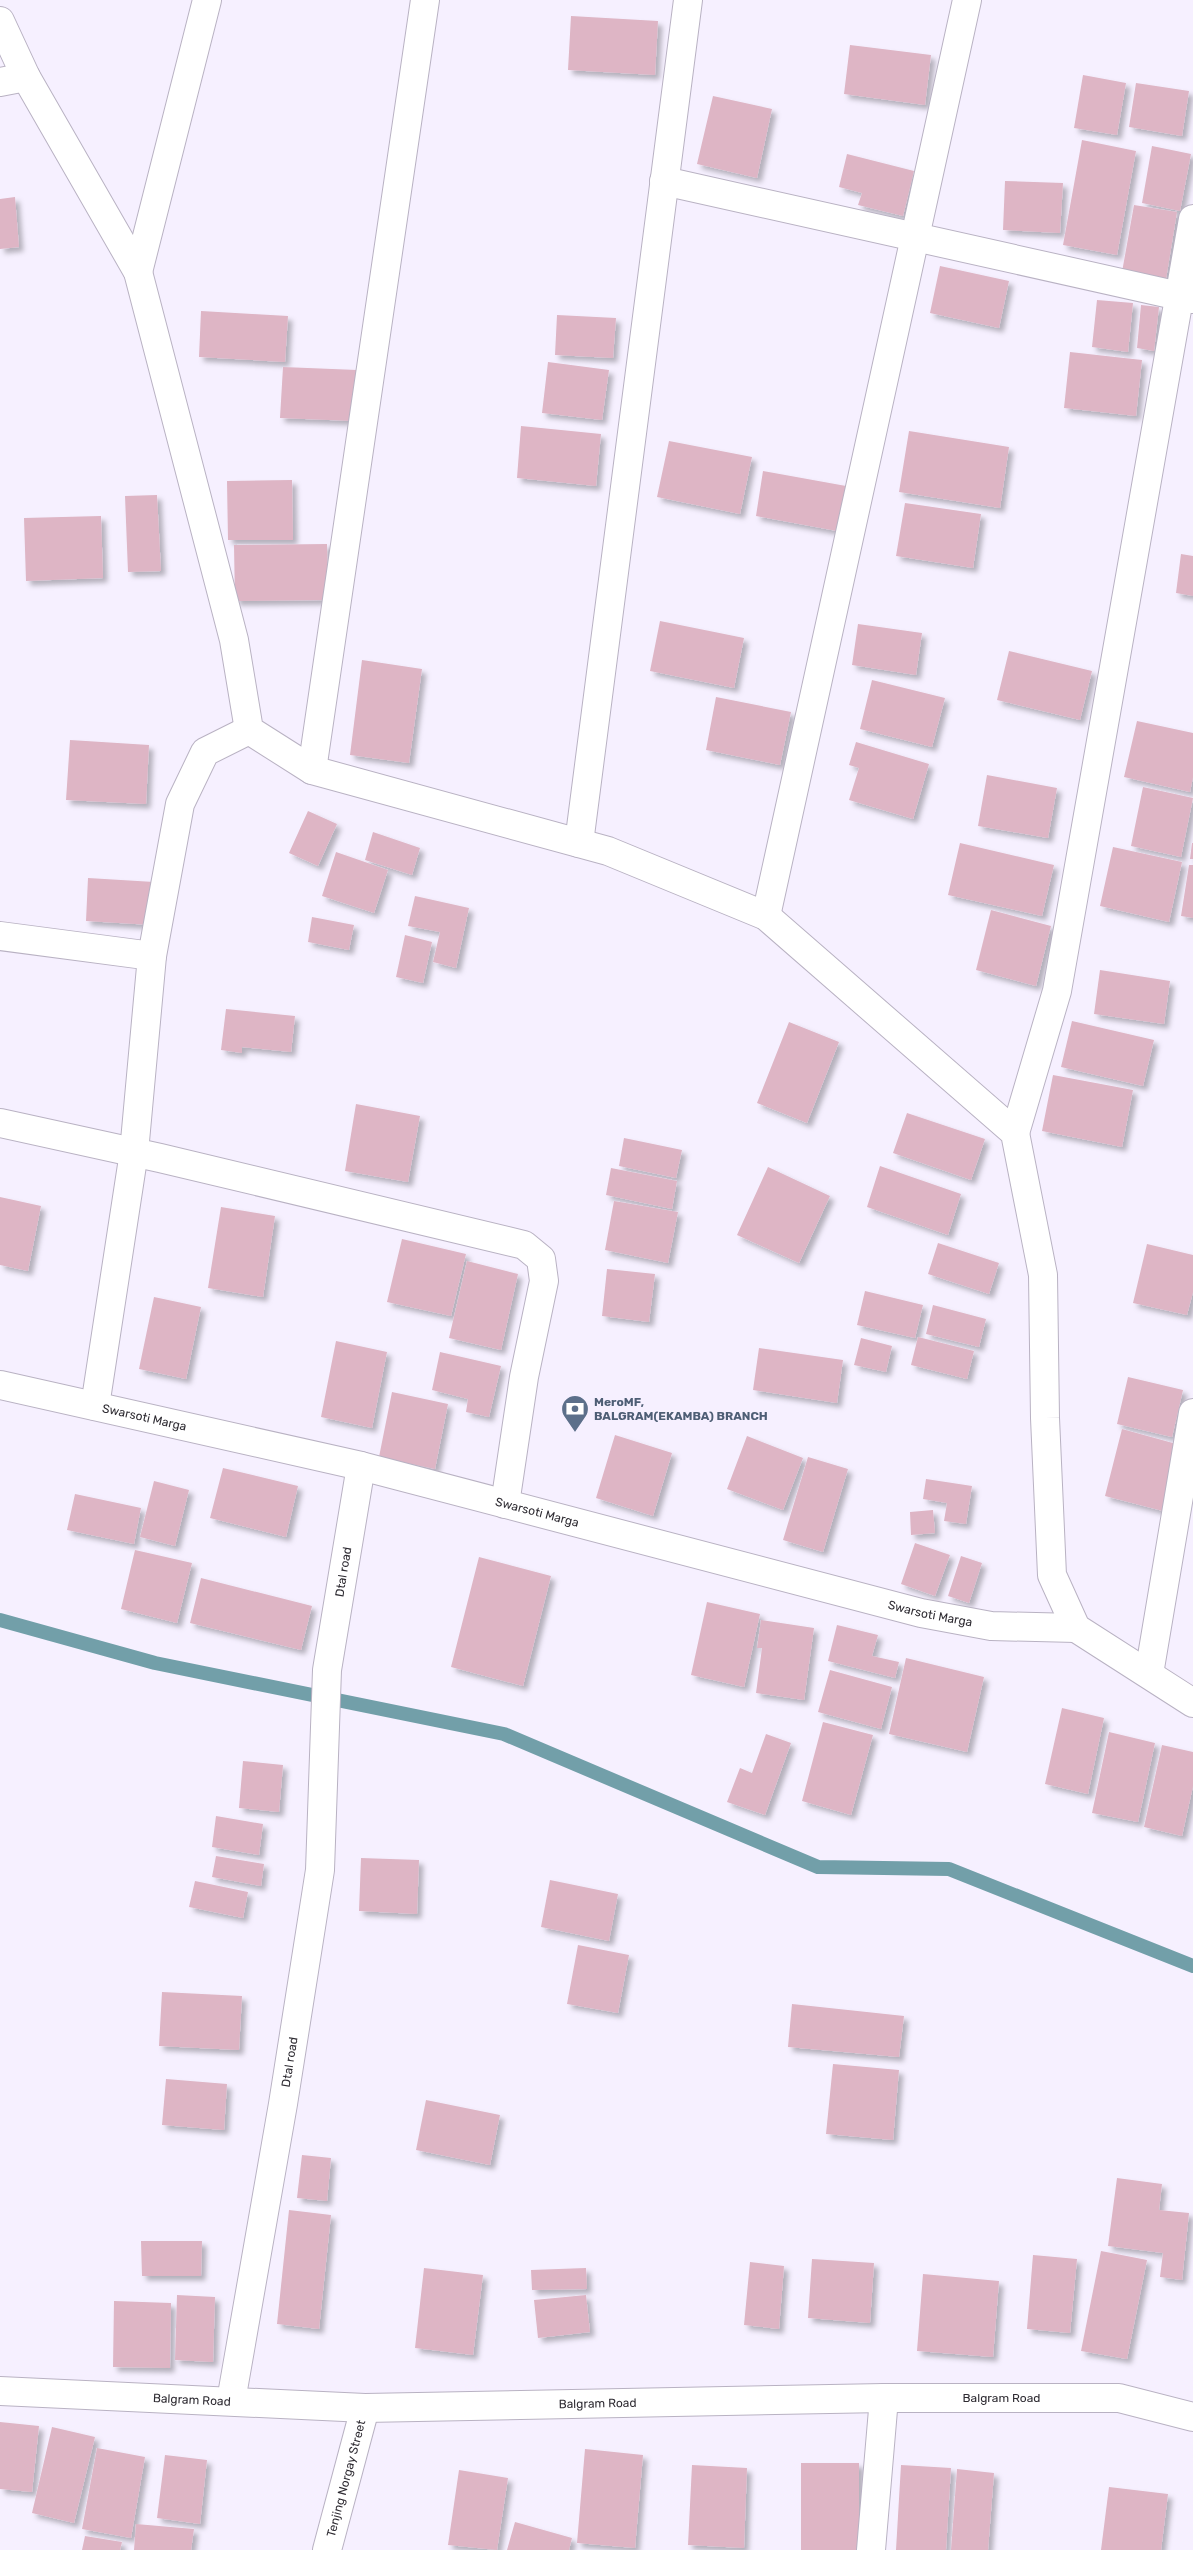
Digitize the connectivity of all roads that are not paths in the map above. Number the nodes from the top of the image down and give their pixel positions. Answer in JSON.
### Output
{"nodes":[{"id":1,"x":207,"y":0,"type":"edge"},
{"id":2,"x":425,"y":0,"type":"edge"},
{"id":3,"x":688,"y":0,"type":"edge"},
{"id":4,"x":967,"y":0,"type":"edge"},
{"id":5,"x":0,"y":21,"type":"edge"},
{"id":6,"x":13,"y":79,"type":"edge"},
{"id":7,"x":664,"y":181,"type":"junction"},
{"id":8,"x":1193,"y":219,"type":"edge"},
{"id":9,"x":915,"y":237,"type":"junction"},
{"id":10,"x":138,"y":272,"type":"junction"},
{"id":11,"x":1186,"y":297,"type":"edge"},
{"id":12,"x":249,"y":730,"type":"junction"},
{"id":13,"x":312,"y":770,"type":"junction"},
{"id":14,"x":579,"y":843,"type":"junction"},
{"id":15,"x":766,"y":916,"type":"junction"},
{"id":16,"x":0,"y":936,"type":"edge"},
{"id":17,"x":152,"y":956,"type":"junction"},
{"id":18,"x":0,"y":1124,"type":"edge"},
{"id":19,"x":1015,"y":1133,"type":"junction"},
{"id":20,"x":134,"y":1152,"type":"junction"},
{"id":21,"x":0,"y":1386,"type":"edge"},
{"id":22,"x":95,"y":1406,"type":"junction"},
{"id":23,"x":1193,"y":1413,"type":"edge"},
{"id":24,"x":362,"y":1466,"type":"junction"},
{"id":25,"x":505,"y":1504,"type":"junction"},
{"id":26,"x":1076,"y":1628,"type":"junction"},
{"id":27,"x":1149,"y":1674,"type":"junction"},
{"id":28,"x":1193,"y":1703,"type":"edge"},
{"id":29,"x":0,"y":2390,"type":"edge"},
{"id":30,"x":884,"y":2398,"type":"junction"},
{"id":31,"x":231,"y":2401,"type":"junction"},
{"id":32,"x":365,"y":2408,"type":"junction"},
{"id":33,"x":1193,"y":2417,"type":"edge"},
{"id":34,"x":327,"y":2550,"type":"edge"},
{"id":35,"x":871,"y":2550,"type":"edge"}],
"edges":[{"from":1,"to":10,"type":"street"},
{"from":2,"to":13,"type":"street"},
{"from":3,"to":7,"type":"street"},
{"from":4,"to":9,"type":"street"},
{"from":5,"to":6,"type":"street"},
{"from":6,"to":10,"type":"street"},
{"from":7,"to":9,"type":"street"},
{"from":7,"to":14,"type":"street"},
{"from":8,"to":11,"type":"street"},
{"from":9,"to":11,"type":"street"},
{"from":9,"to":15,"type":"street"},
{"from":10,"to":12,"type":"street"},
{"from":11,"to":19,"type":"street"},
{"from":12,"to":13,"type":"street"},
{"from":12,"to":17,"type":"street"},
{"from":13,"to":14,"type":"street"},
{"from":14,"to":15,"type":"street"},
{"from":15,"to":19,"type":"street"},
{"from":16,"to":17,"type":"street"},
{"from":17,"to":20,"type":"street"},
{"from":18,"to":20,"type":"street"},
{"from":19,"to":26,"type":"street"},
{"from":20,"to":22,"type":"street"},
{"from":20,"to":25,"type":"street"},
{"from":21,"to":22,"type":"street","name":"Swarsoti Marga"},
{"from":22,"to":24,"type":"street","name":"Swarsoti Marga"},
{"from":23,"to":27,"type":"street"},
{"from":24,"to":25,"type":"street","name":"Swarsoti Marga"},
{"from":24,"to":31,"type":"street","name":"Dtal road"},
{"from":25,"to":26,"type":"street","name":"Swarsoti Marga"},
{"from":26,"to":27,"type":"street"},
{"from":27,"to":28,"type":"street"},
{"from":29,"to":31,"type":"street","name":"Balgram Road"},
{"from":30,"to":32,"type":"street","name":"Balgram Road"},
{"from":30,"to":33,"type":"street","name":"Balgram Road"},
{"from":30,"to":35,"type":"street"},
{"from":31,"to":32,"type":"street","name":"Balgram Road"},
{"from":32,"to":34,"type":"street","name":"Tenjing Norgay Street"}]}
